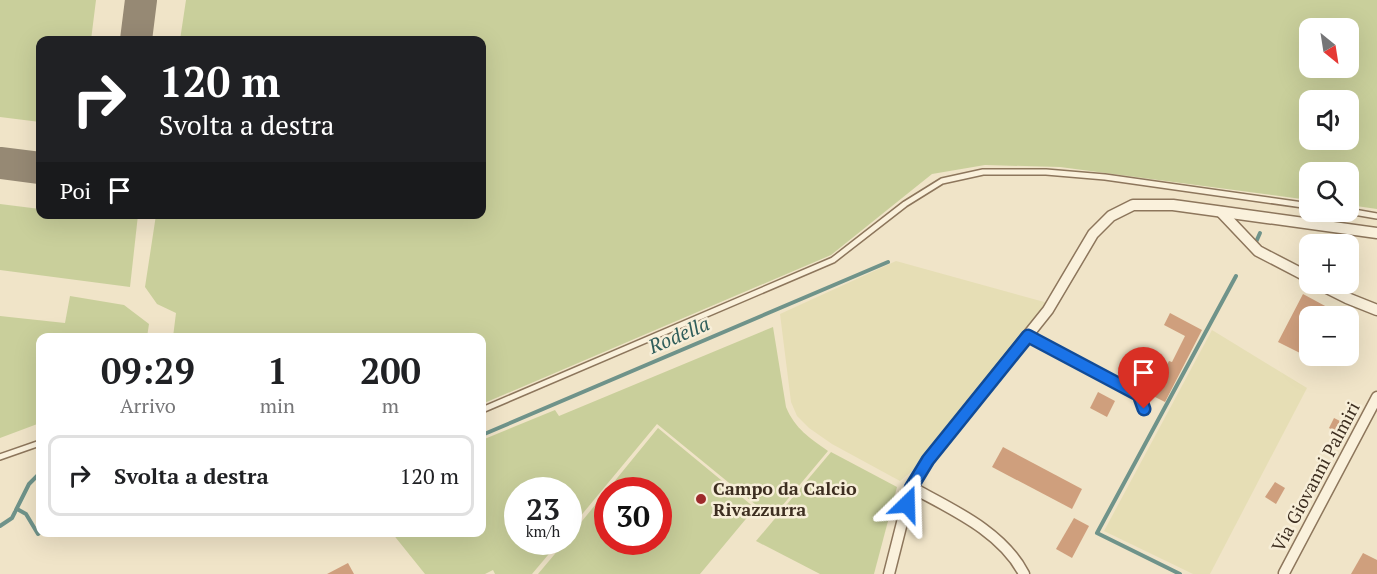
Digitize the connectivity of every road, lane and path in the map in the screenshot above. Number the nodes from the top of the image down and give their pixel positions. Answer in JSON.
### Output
{"nodes":[{"id":1,"x":1299,"y":204,"type":"edge"},
{"id":2,"x":1221,"y":212,"type":"junction"},
{"id":3,"x":1359,"y":214,"type":"edge"},
{"id":4,"x":1377,"y":216,"type":"edge"},
{"id":5,"x":1377,"y":233,"type":"edge"},
{"id":6,"x":1299,"y":272,"type":"edge"},
{"id":7,"x":1339,"y":294,"type":"edge"},
{"id":8,"x":1377,"y":310,"type":"edge"},
{"id":9,"x":1028,"y":336,"type":"junction"},
{"id":10,"x":1377,"y":397,"type":"edge"},
{"id":11,"x":486,"y":408,"type":"edge"},
{"id":12,"x":1144,"y":409,"type":"dead end"},
{"id":13,"x":36,"y":444,"type":"edge"},
{"id":14,"x":0,"y":457,"type":"edge"},
{"id":15,"x":911,"y":488,"type":"junction"},
{"id":16,"x":1284,"y":573,"type":"edge"},
{"id":17,"x":888,"y":574,"type":"edge"},
{"id":18,"x":1024,"y":574,"type":"edge"}],
"edges":[{"from":1,"to":11,"type":"lane"},
{"from":2,"to":5,"type":"street"},
{"from":2,"to":6,"type":"street"},
{"from":2,"to":9,"type":"street"},
{"from":3,"to":4,"type":"lane"},
{"from":7,"to":8,"type":"street"},
{"from":9,"to":12,"type":"lane"},
{"from":9,"to":15,"type":"street"},
{"from":10,"to":16,"type":"street","name":"Via Giovanni Palmiri"},
{"from":13,"to":14,"type":"lane"},
{"from":15,"to":17,"type":"street"},
{"from":15,"to":18,"type":"street"}]}
